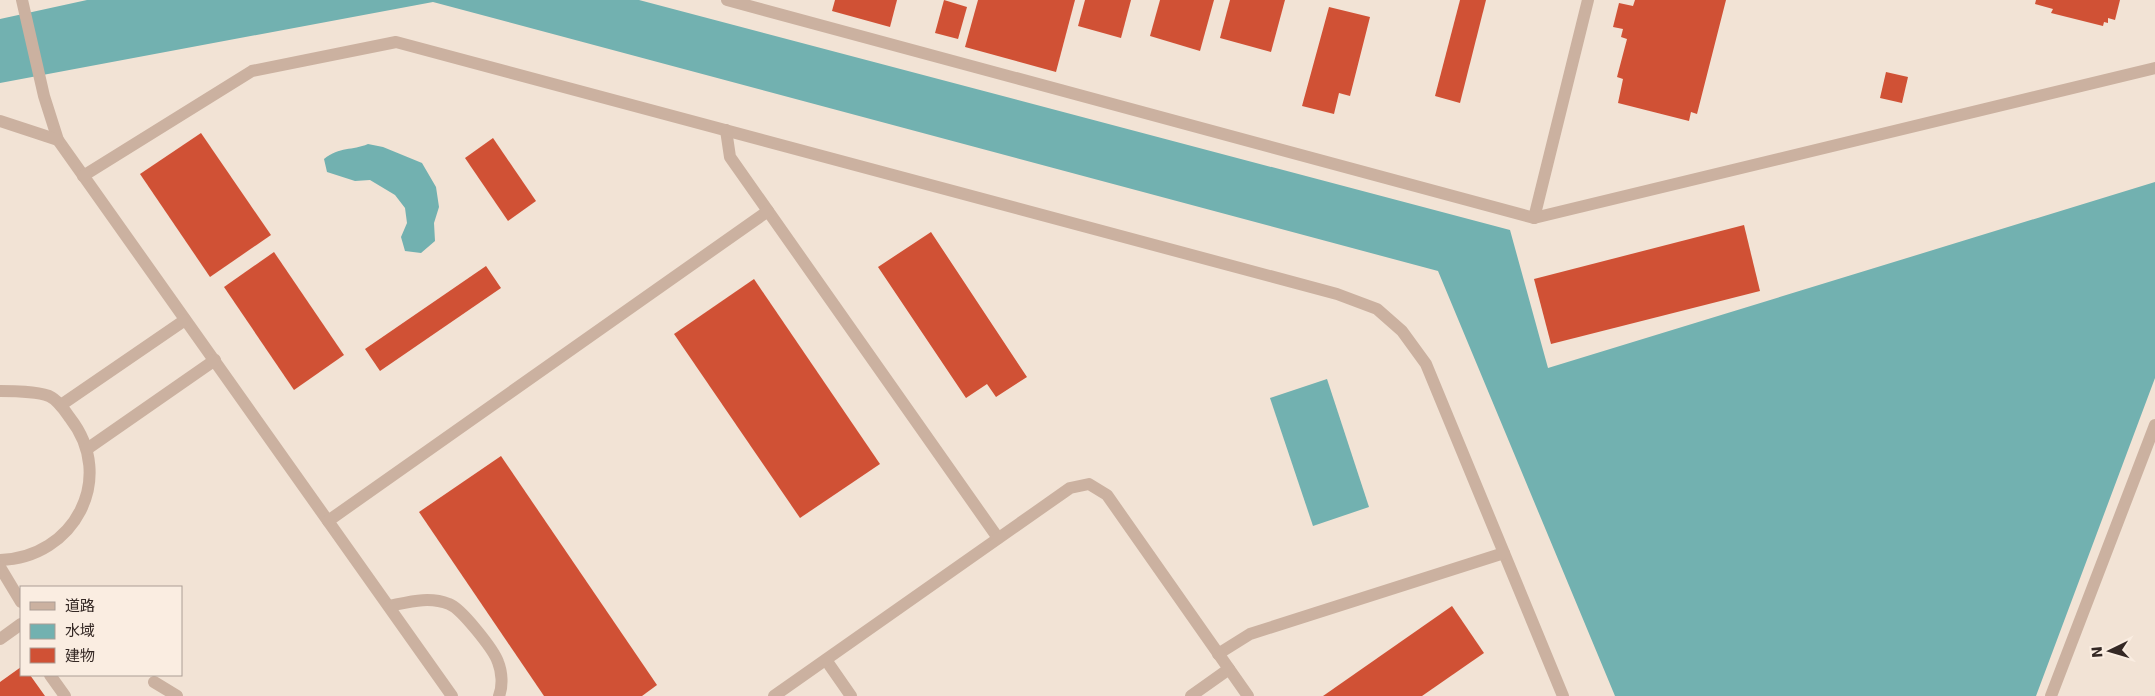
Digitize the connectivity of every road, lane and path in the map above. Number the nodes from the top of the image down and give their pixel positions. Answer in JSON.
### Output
{"nodes":[{"id":1,"x":727,"y":0,"type":"edge"},
{"id":2,"x":1588,"y":0,"type":"edge"},
{"id":3,"x":23,"y":2,"type":"edge"},
{"id":4,"x":2155,"y":68,"type":"edge"},
{"id":5,"x":0,"y":121,"type":"edge"},
{"id":6,"x":726,"y":130,"type":"junction"},
{"id":7,"x":58,"y":140,"type":"junction"},
{"id":8,"x":84,"y":176,"type":"junction"},
{"id":9,"x":768,"y":210,"type":"junction"},
{"id":10,"x":1534,"y":218,"type":"junction"},
{"id":11,"x":185,"y":320,"type":"junction"},
{"id":12,"x":215,"y":360,"type":"junction"},
{"id":13,"x":0,"y":391,"type":"edge"},
{"id":14,"x":61,"y":405,"type":"junction"},
{"id":15,"x":2155,"y":425,"type":"edge"},
{"id":16,"x":87,"y":449,"type":"junction"},
{"id":17,"x":328,"y":521,"type":"junction"},
{"id":18,"x":998,"y":538,"type":"junction"},
{"id":19,"x":1504,"y":553,"type":"junction"},
{"id":20,"x":0,"y":560,"type":"edge"},
{"id":21,"x":0,"y":567,"type":"edge"},
{"id":22,"x":20,"y":600,"type":"edge"},
{"id":23,"x":389,"y":606,"type":"junction"},
{"id":24,"x":20,"y":628,"type":"edge"},
{"id":25,"x":0,"y":639,"type":"edge"},
{"id":26,"x":1218,"y":654,"type":"junction"},
{"id":27,"x":826,"y":660,"type":"junction"},
{"id":28,"x":1229,"y":669,"type":"junction"},
{"id":29,"x":51,"y":676,"type":"edge"},
{"id":30,"x":154,"y":682,"type":"dead end"},
{"id":31,"x":65,"y":696,"type":"edge"},
{"id":32,"x":177,"y":696,"type":"edge"},
{"id":33,"x":452,"y":696,"type":"edge"},
{"id":34,"x":499,"y":696,"type":"edge"},
{"id":35,"x":774,"y":696,"type":"edge"},
{"id":36,"x":851,"y":696,"type":"edge"},
{"id":37,"x":1191,"y":696,"type":"edge"},
{"id":38,"x":1248,"y":696,"type":"edge"},
{"id":39,"x":1562,"y":696,"type":"edge"},
{"id":40,"x":2051,"y":696,"type":"edge"}],
"edges":[{"from":1,"to":10,"type":"street"},
{"from":2,"to":10,"type":"street"},
{"from":3,"to":7,"type":"street"},
{"from":4,"to":10,"type":"street"},
{"from":5,"to":7,"type":"street"},
{"from":6,"to":8,"type":"street"},
{"from":6,"to":9,"type":"street"},
{"from":6,"to":19,"type":"street"},
{"from":7,"to":8,"type":"street"},
{"from":8,"to":11,"type":"street"},
{"from":9,"to":17,"type":"street"},
{"from":9,"to":18,"type":"street"},
{"from":11,"to":12,"type":"street"},
{"from":11,"to":14,"type":"street"},
{"from":12,"to":16,"type":"street"},
{"from":12,"to":17,"type":"street"},
{"from":13,"to":14,"type":"street"},
{"from":14,"to":16,"type":"street"},
{"from":15,"to":40,"type":"street"},
{"from":16,"to":20,"type":"street"},
{"from":17,"to":23,"type":"street"},
{"from":18,"to":26,"type":"street"},
{"from":18,"to":27,"type":"street"},
{"from":19,"to":26,"type":"street"},
{"from":19,"to":39,"type":"street"},
{"from":21,"to":22,"type":"street"},
{"from":23,"to":33,"type":"street"},
{"from":23,"to":34,"type":"street"},
{"from":24,"to":25,"type":"street"},
{"from":26,"to":28,"type":"street"},
{"from":27,"to":35,"type":"street"},
{"from":27,"to":36,"type":"street"},
{"from":28,"to":37,"type":"street"},
{"from":28,"to":38,"type":"street"},
{"from":29,"to":31,"type":"street"},
{"from":30,"to":32,"type":"street"}]}
